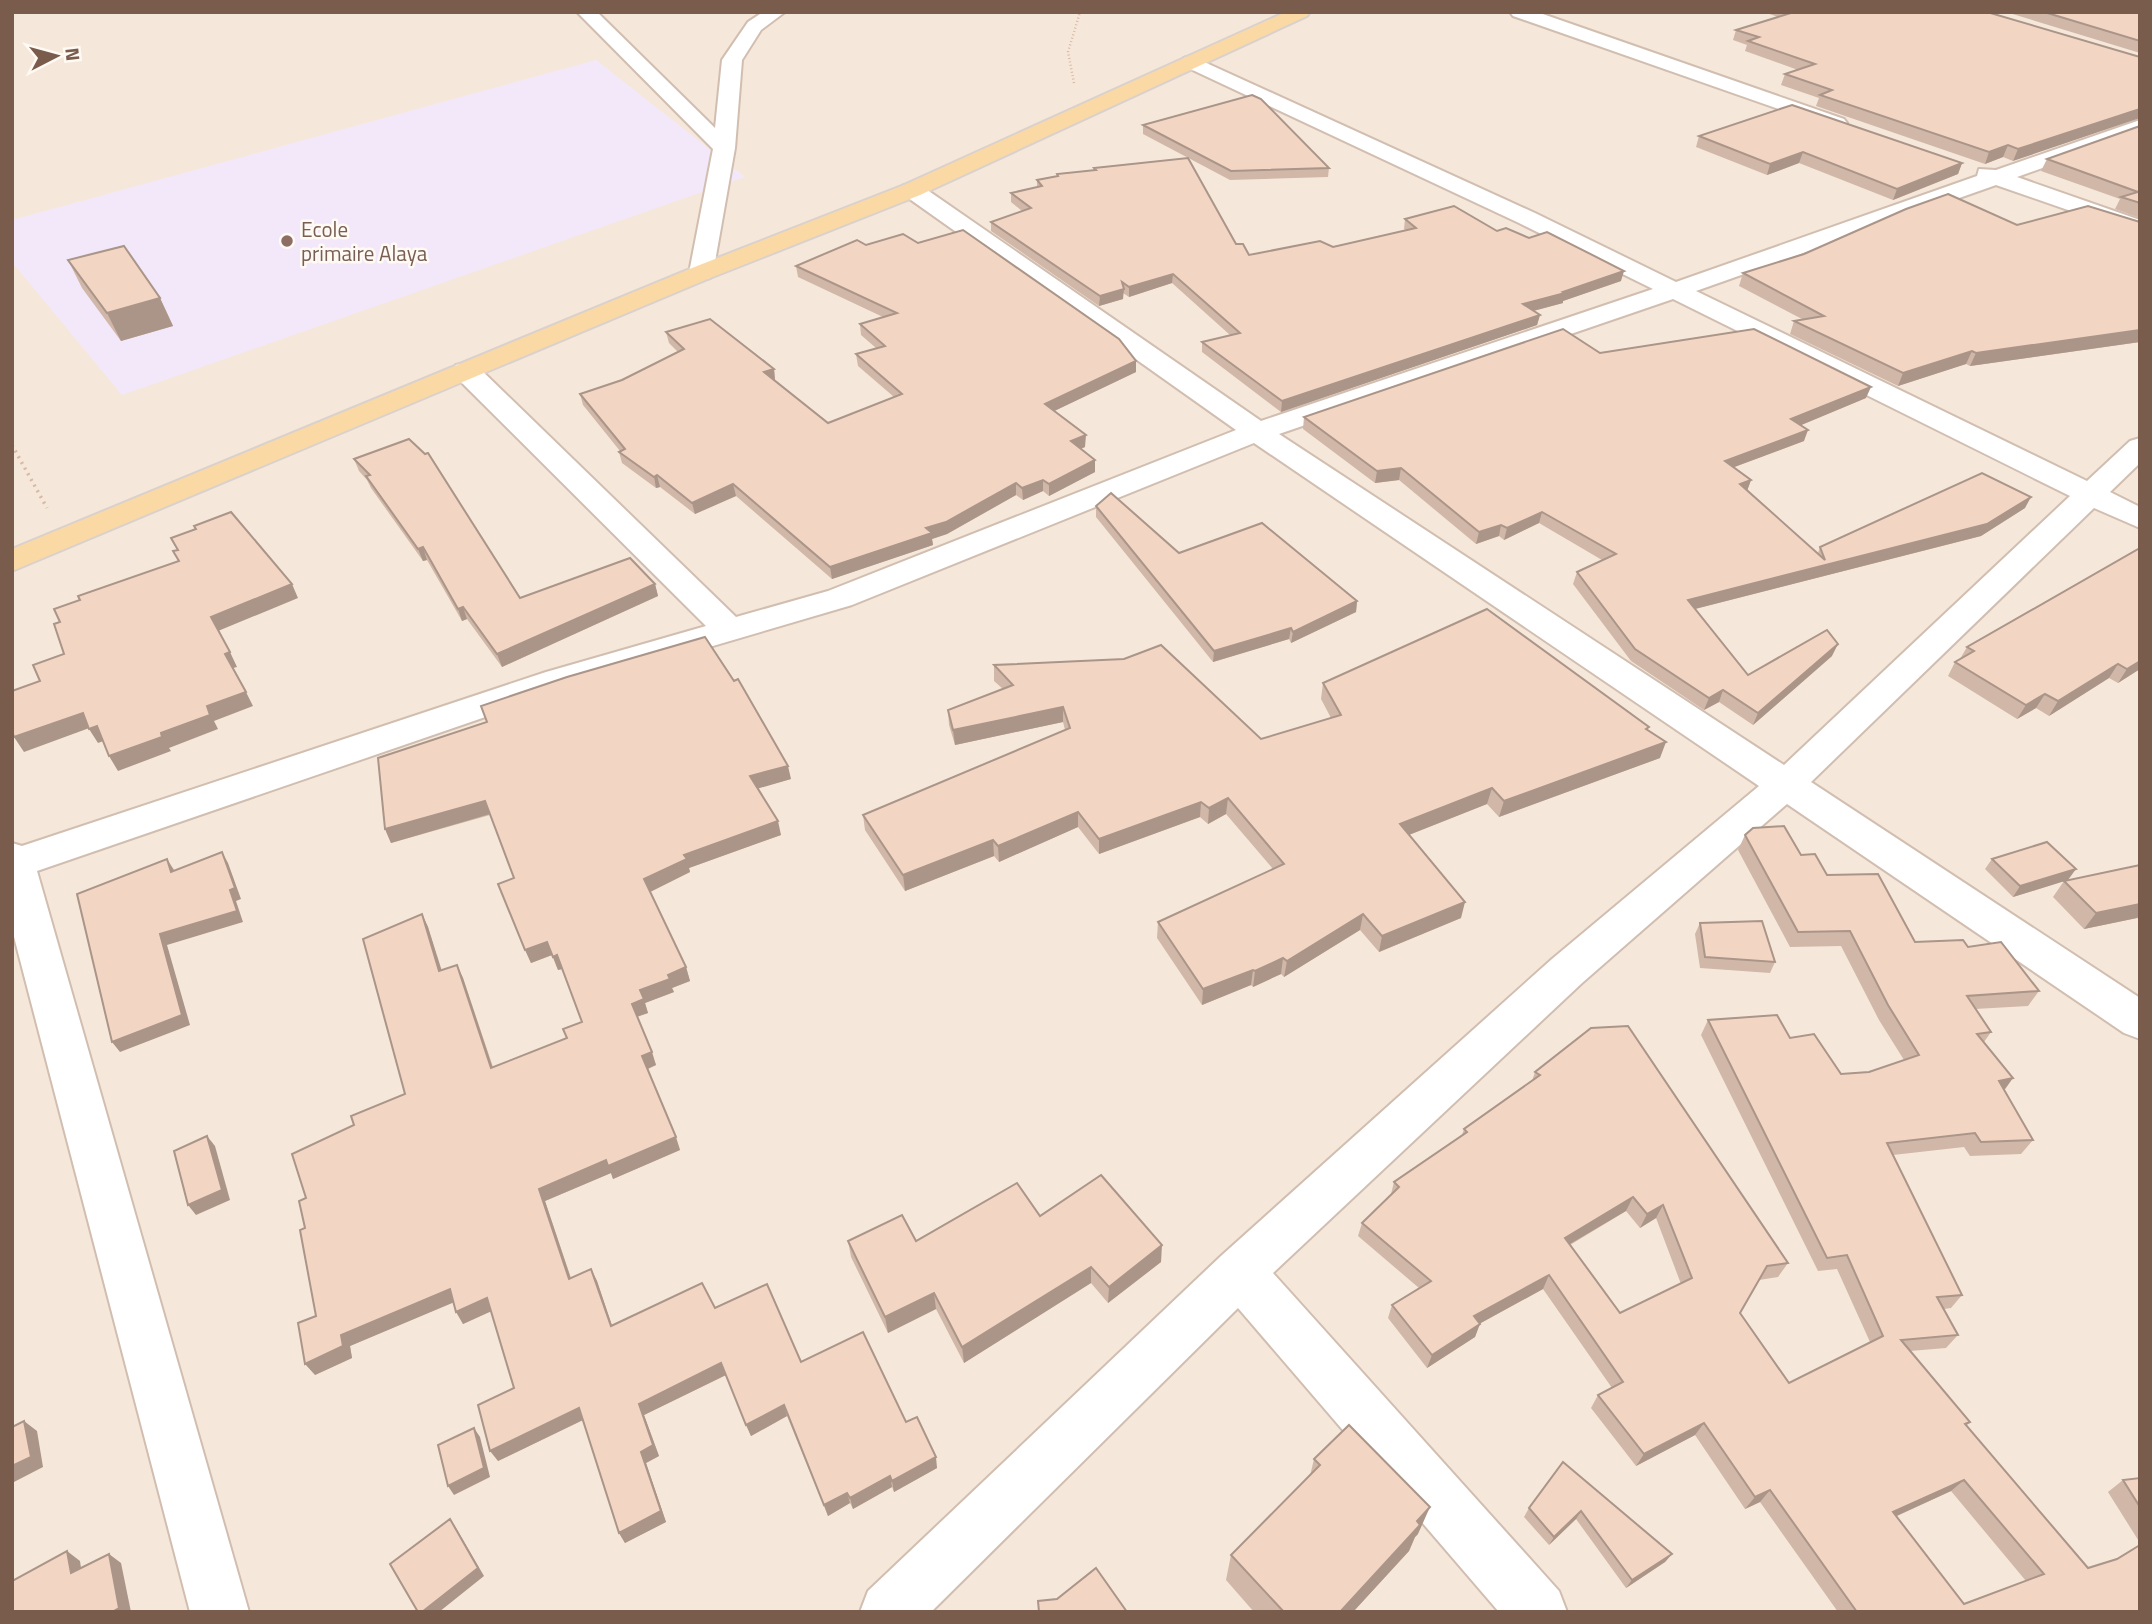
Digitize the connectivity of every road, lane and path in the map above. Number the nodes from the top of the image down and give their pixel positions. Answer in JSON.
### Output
{"nodes":[{"id":1,"x":586,"y":12,"type":"edge"},
{"id":2,"x":776,"y":12,"type":"edge"},
{"id":3,"x":1080,"y":12,"type":"edge"},
{"id":4,"x":1301,"y":12,"type":"edge"},
{"id":5,"x":1519,"y":12,"type":"edge"},
{"id":6,"x":1191,"y":62,"type":"junction"},
{"id":7,"x":1080,"y":111,"type":"junction"},
{"id":8,"x":2140,"y":126,"type":"edge"},
{"id":9,"x":1853,"y":128,"type":"edge"},
{"id":10,"x":724,"y":148,"type":"junction"},
{"id":11,"x":1982,"y":173,"type":"junction"},
{"id":12,"x":912,"y":190,"type":"junction"},
{"id":13,"x":2140,"y":228,"type":"edge"},
{"id":14,"x":701,"y":273,"type":"junction"},
{"id":15,"x":1676,"y":290,"type":"junction"},
{"id":16,"x":466,"y":371,"type":"junction"},
{"id":17,"x":1257,"y":432,"type":"junction"},
{"id":18,"x":12,"y":445,"type":"edge"},
{"id":19,"x":2140,"y":447,"type":"edge"},
{"id":20,"x":2090,"y":496,"type":"junction"},
{"id":21,"x":2140,"y":519,"type":"edge"},
{"id":22,"x":63,"y":538,"type":"junction"},
{"id":23,"x":12,"y":561,"type":"edge"},
{"id":24,"x":730,"y":630,"type":"junction"},
{"id":25,"x":1785,"y":785,"type":"junction"},
{"id":26,"x":14,"y":860,"type":"edge"},
{"id":27,"x":2140,"y":1021,"type":"edge"},
{"id":28,"x":1239,"y":1272,"type":"junction"},
{"id":29,"x":220,"y":1612,"type":"edge"},
{"id":30,"x":889,"y":1612,"type":"edge"},
{"id":31,"x":1538,"y":1612,"type":"edge"}],
"edges":[{"from":1,"to":10,"type":"street"},
{"from":2,"to":10,"type":"street"},
{"from":3,"to":7,"type":"path"},
{"from":4,"to":6,"type":"main road"},
{"from":5,"to":9,"type":"street"},
{"from":6,"to":7,"type":"main road"},
{"from":6,"to":15,"type":"street"},
{"from":7,"to":12,"type":"main road"},
{"from":8,"to":11,"type":"street"},
{"from":10,"to":14,"type":"street"},
{"from":11,"to":13,"type":"street"},
{"from":11,"to":15,"type":"street"},
{"from":12,"to":14,"type":"main road"},
{"from":12,"to":17,"type":"street"},
{"from":14,"to":16,"type":"main road"},
{"from":15,"to":17,"type":"street"},
{"from":15,"to":20,"type":"street"},
{"from":16,"to":22,"type":"main road"},
{"from":16,"to":24,"type":"street"},
{"from":17,"to":24,"type":"street"},
{"from":17,"to":25,"type":"street"},
{"from":18,"to":22,"type":"path"},
{"from":19,"to":20,"type":"street"},
{"from":20,"to":21,"type":"street"},
{"from":20,"to":25,"type":"street"},
{"from":22,"to":23,"type":"main road"},
{"from":24,"to":26,"type":"street"},
{"from":25,"to":27,"type":"street"},
{"from":25,"to":28,"type":"street"},
{"from":26,"to":29,"type":"street"},
{"from":28,"to":30,"type":"street"},
{"from":28,"to":31,"type":"street"}]}
